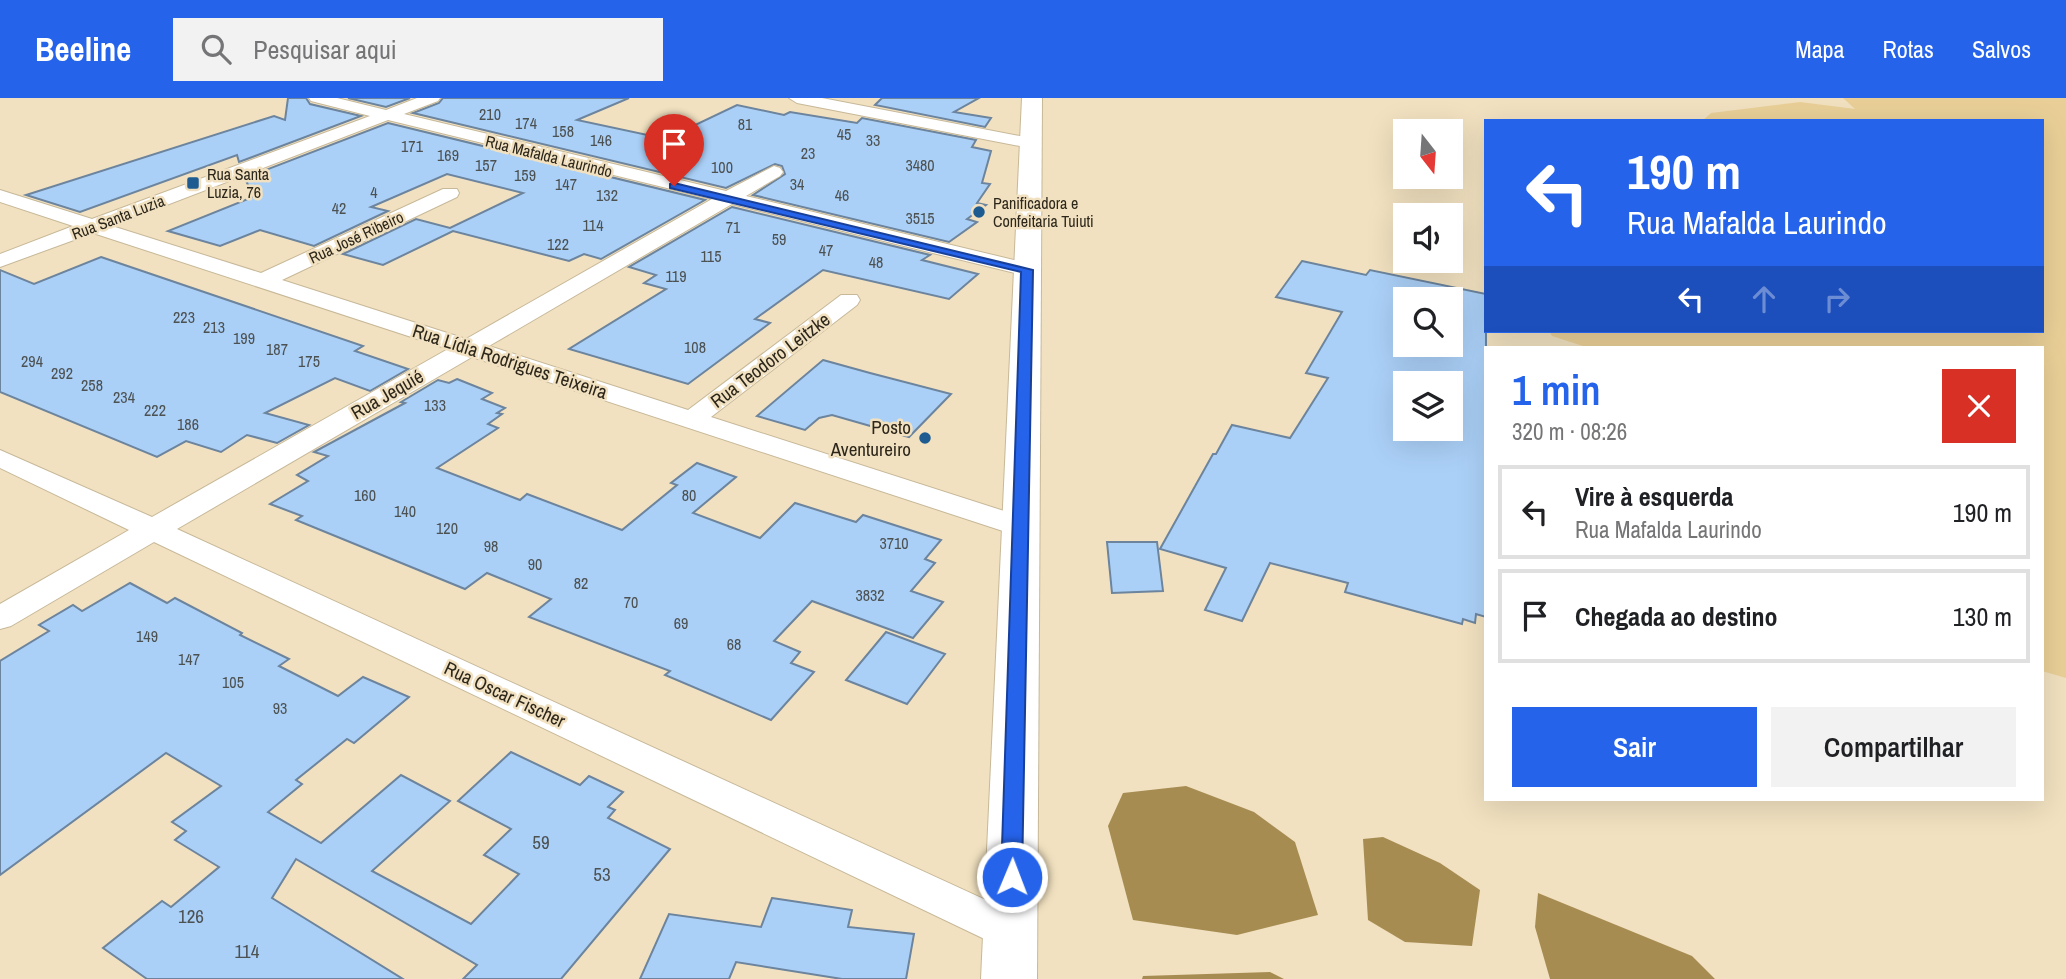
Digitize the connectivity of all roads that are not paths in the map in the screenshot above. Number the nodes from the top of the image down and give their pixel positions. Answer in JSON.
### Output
{"nodes":[{"id":1,"x":317,"y":98,"type":"edge"},
{"id":2,"x":432,"y":98,"type":"edge"},
{"id":3,"x":797,"y":98,"type":"edge"},
{"id":4,"x":1031,"y":98,"type":"edge"},
{"id":5,"x":385,"y":116,"type":"junction"},
{"id":6,"x":1030,"y":143,"type":"junction"},
{"id":7,"x":774,"y":172,"type":"dead end"},
{"id":8,"x":450,"y":193,"type":"dead end"},
{"id":9,"x":0,"y":196,"type":"edge"},
{"id":10,"x":727,"y":198,"type":"junction"},
{"id":11,"x":94,"y":226,"type":"junction"},
{"id":12,"x":0,"y":261,"type":"edge"},
{"id":13,"x":1027,"y":270,"type":"junction"},
{"id":14,"x":262,"y":281,"type":"junction"},
{"id":15,"x":849,"y":300,"type":"dead end"},
{"id":16,"x":468,"y":348,"type":"junction"},
{"id":17,"x":691,"y":419,"type":"junction"},
{"id":18,"x":0,"y":457,"type":"edge"},
{"id":19,"x":1019,"y":526,"type":"junction"},
{"id":20,"x":153,"y":529,"type":"junction"},
{"id":21,"x":0,"y":618,"type":"edge"},
{"id":22,"x":1010,"y":955,"type":"edge"}],
"edges":[{"from":1,"to":5,"type":"street","name":"Rua Mafalda Laurindo"},
{"from":2,"to":5,"type":"street","name":"Rua Santa Luzia"},
{"from":3,"to":6,"type":"street"},
{"from":4,"to":6,"type":"main road"},
{"from":5,"to":10,"type":"street","name":"Rua Mafalda Laurindo"},
{"from":5,"to":11,"type":"street","name":"Rua Santa Luzia"},
{"from":6,"to":13,"type":"main road"},
{"from":7,"to":10,"type":"street","name":"Rua Jequié"},
{"from":8,"to":14,"type":"street","name":"Rua José Ribeiro"},
{"from":9,"to":11,"type":"street","name":"Rua Lídia Rodrigues Teixeira"},
{"from":10,"to":13,"type":"street","name":"Rua Mafalda Laurindo"},
{"from":10,"to":16,"type":"street","name":"Rua Jequié"},
{"from":11,"to":12,"type":"street","name":"Rua Santa Luzia"},
{"from":11,"to":14,"type":"street","name":"Rua Lídia Rodrigues Teixeira"},
{"from":13,"to":19,"type":"main road"},
{"from":14,"to":16,"type":"street","name":"Rua Lídia Rodrigues Teixeira"},
{"from":15,"to":17,"type":"street","name":"Rua Teodoro Leitzke"},
{"from":16,"to":17,"type":"street","name":"Rua Lídia Rodrigues Teixeira"},
{"from":16,"to":20,"type":"street","name":"Rua Jequié"},
{"from":17,"to":19,"type":"street","name":"Rua Lídia Rodrigues Teixeira"},
{"from":18,"to":20,"type":"street","name":"Rua Oscar Fischer"},
{"from":19,"to":22,"type":"main road"},
{"from":20,"to":21,"type":"street","name":"Rua Jequié"},
{"from":20,"to":22,"type":"street","name":"Rua Oscar Fischer"}]}
